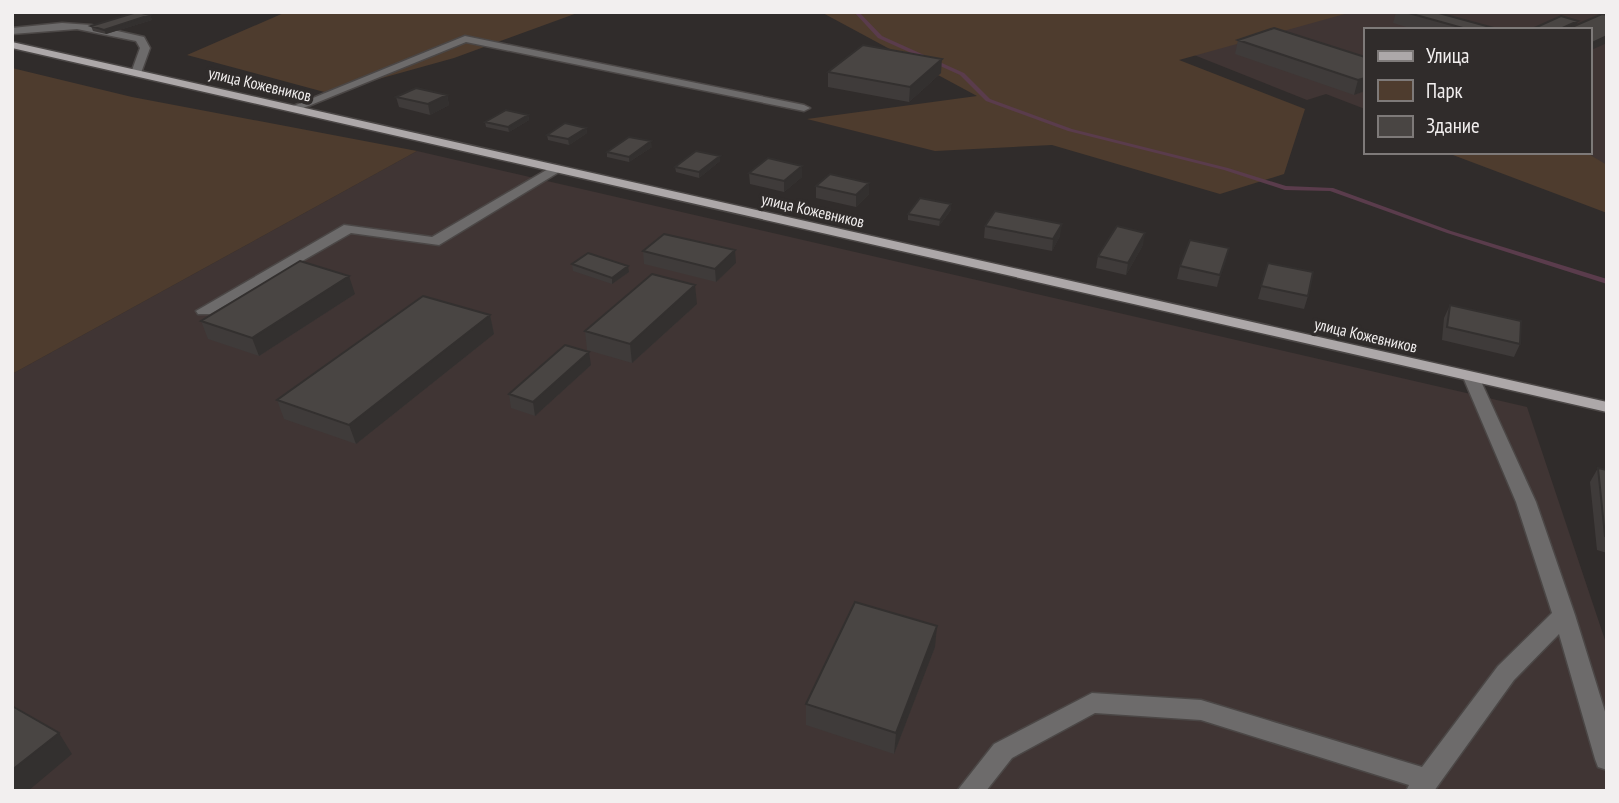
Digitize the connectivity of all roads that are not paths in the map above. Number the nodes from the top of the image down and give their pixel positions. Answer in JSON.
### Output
{"nodes":[{"id":1,"x":12,"y":31,"type":"edge"},
{"id":2,"x":12,"y":45,"type":"edge"},
{"id":3,"x":136,"y":73,"type":"junction"},
{"id":4,"x":804,"y":108,"type":"dead end"},
{"id":5,"x":292,"y":109,"type":"junction"},
{"id":6,"x":555,"y":169,"type":"junction"},
{"id":7,"x":204,"y":311,"type":"dead end"},
{"id":8,"x":1471,"y":377,"type":"junction"},
{"id":9,"x":1607,"y":407,"type":"edge"},
{"id":10,"x":1564,"y":615,"type":"junction"},
{"id":11,"x":1607,"y":759,"type":"edge"},
{"id":12,"x":1423,"y":785,"type":"edge"},
{"id":13,"x":970,"y":791,"type":"edge"}],
"edges":[{"from":1,"to":3,"type":"street"},
{"from":2,"to":3,"type":"main road","name":"улица Кожевников"},
{"from":3,"to":5,"type":"main road","name":"улица Кожевников"},
{"from":4,"to":5,"type":"street"},
{"from":5,"to":6,"type":"main road","name":"улица Кожевников"},
{"from":6,"to":7,"type":"street"},
{"from":6,"to":8,"type":"main road","name":"улица Кожевников"},
{"from":8,"to":9,"type":"main road","name":"улица Кожевников"},
{"from":8,"to":10,"type":"street"},
{"from":10,"to":11,"type":"street"},
{"from":10,"to":12,"type":"street"},
{"from":12,"to":13,"type":"street"}]}
